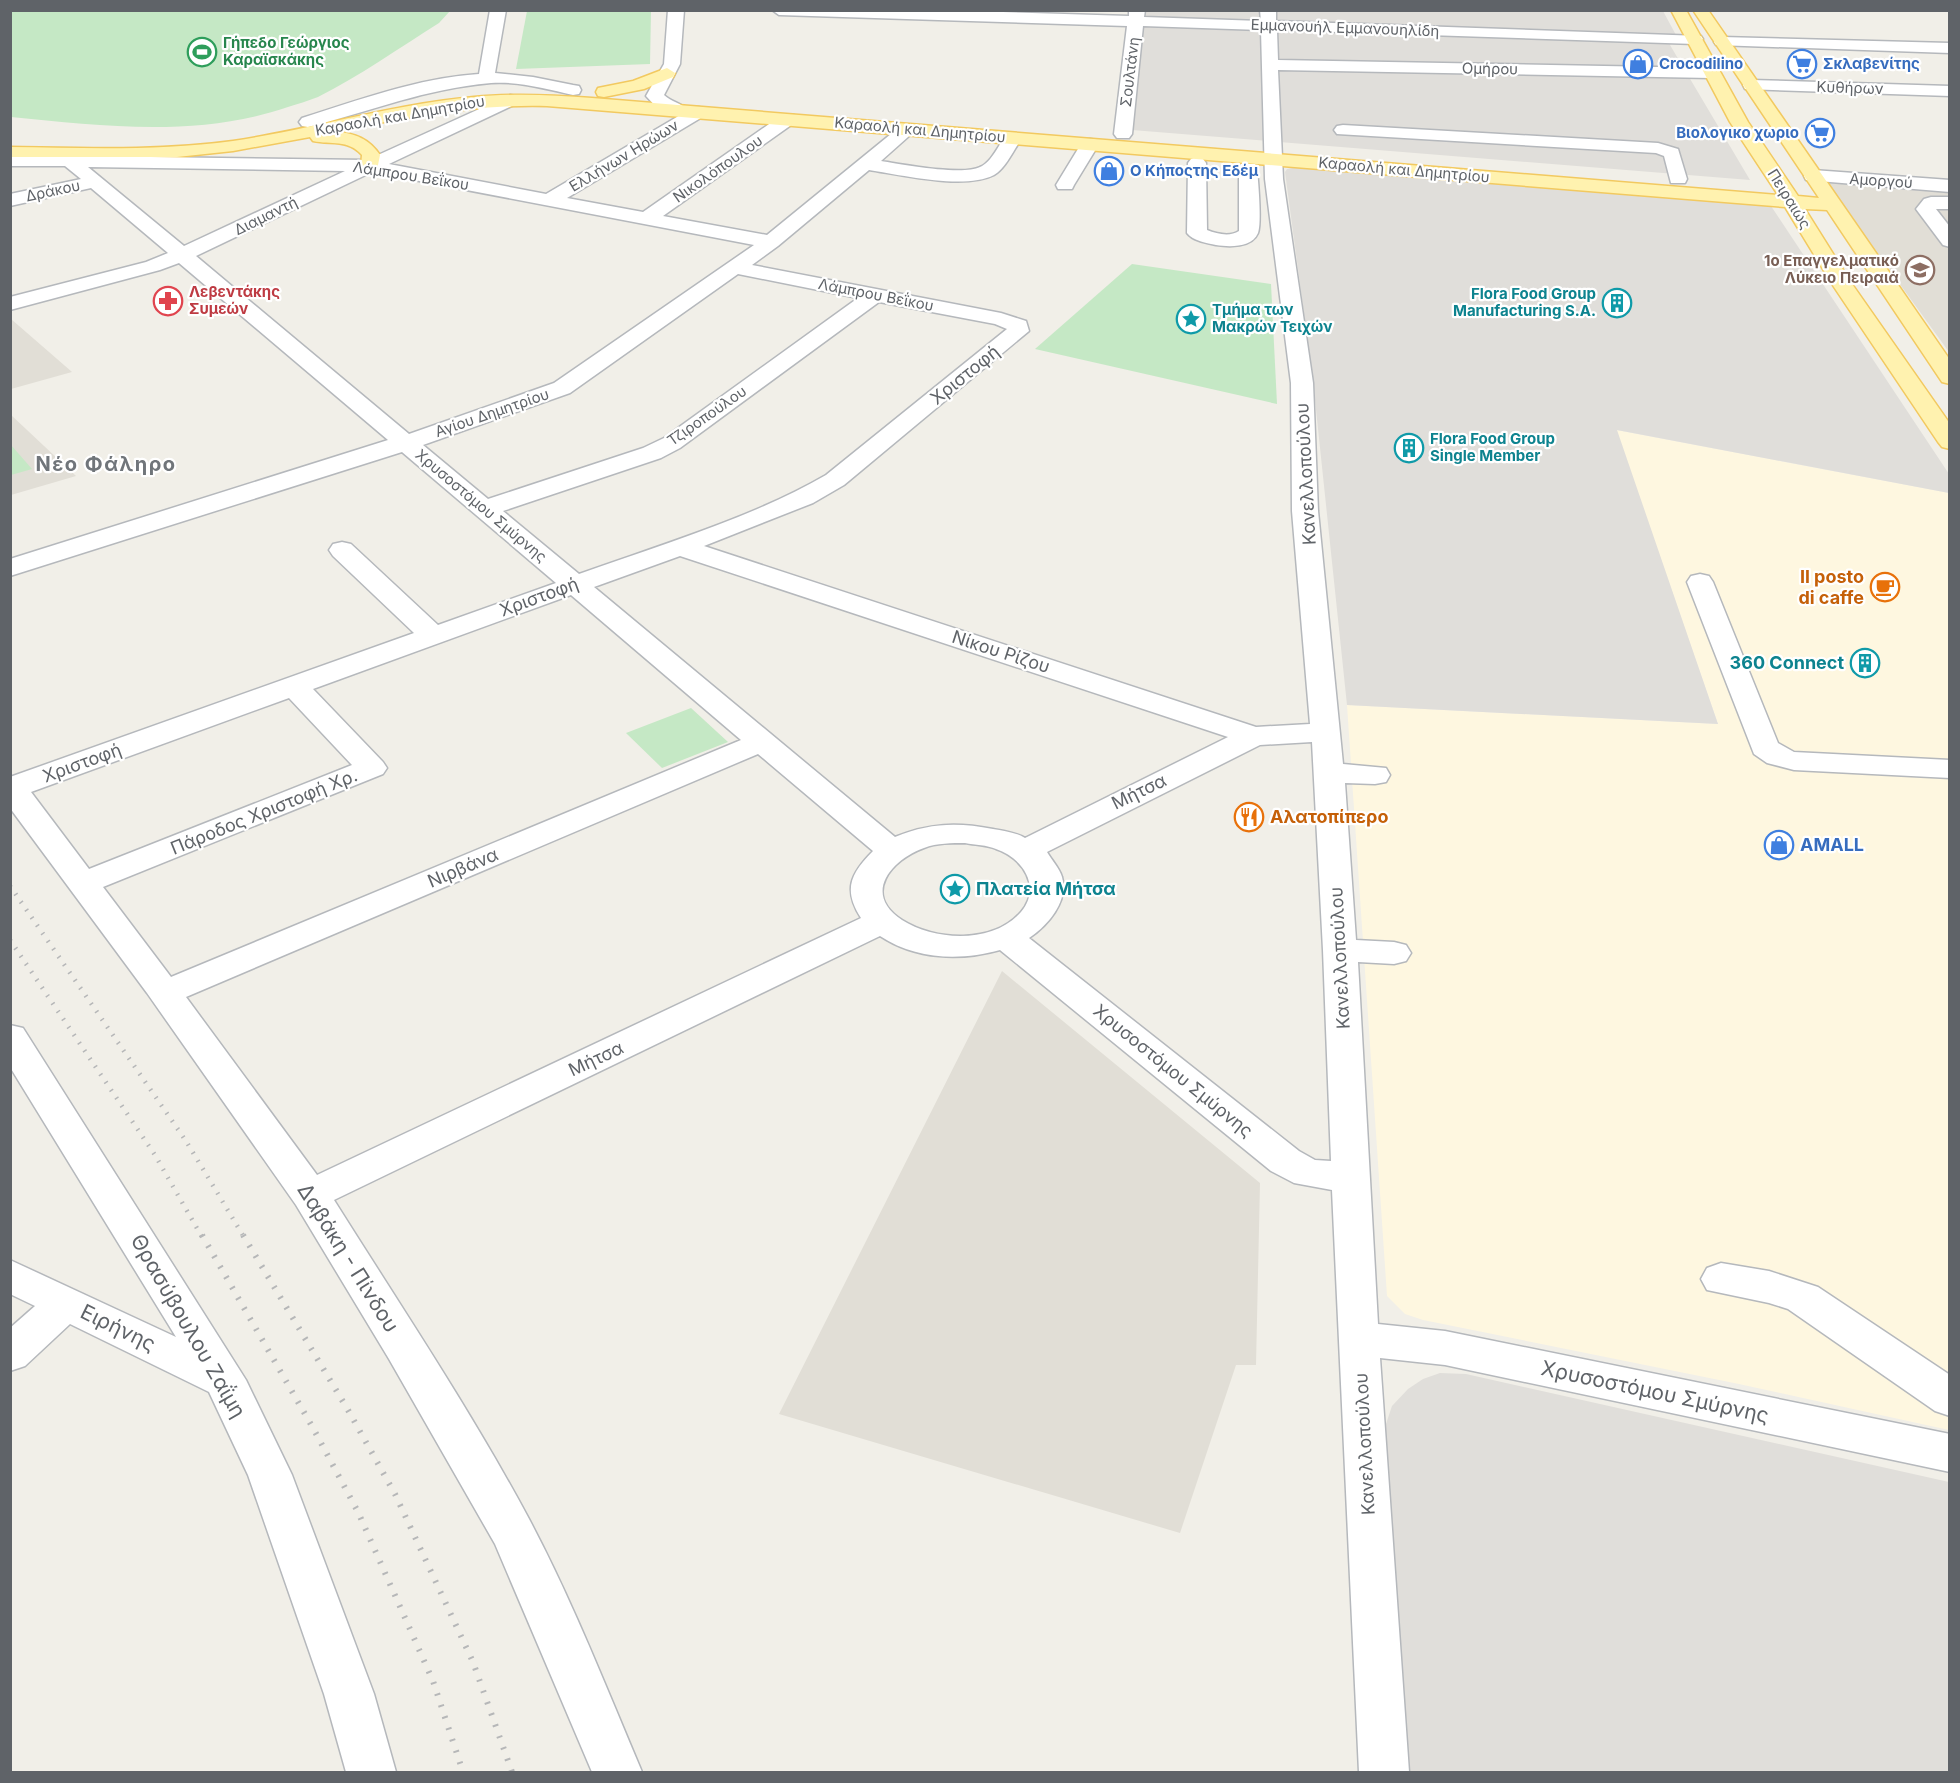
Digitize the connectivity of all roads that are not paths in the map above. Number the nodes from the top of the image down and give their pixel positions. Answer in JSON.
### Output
{"nodes":[{"id":1,"x":498,"y":10,"type":"edge"},
{"id":2,"x":676,"y":10,"type":"edge"},
{"id":3,"x":779,"y":10,"type":"edge"},
{"id":4,"x":1678,"y":10,"type":"edge"},
{"id":5,"x":1700,"y":10,"type":"edge"},
{"id":6,"x":1137,"y":16,"type":"edge"},
{"id":7,"x":1268,"y":18,"type":"edge"},
{"id":8,"x":1695,"y":39,"type":"junction"},
{"id":9,"x":1722,"y":42,"type":"junction"},
{"id":10,"x":1950,"y":48,"type":"edge"},
{"id":11,"x":1270,"y":65,"type":"junction"},
{"id":12,"x":1711,"y":73,"type":"junction"},
{"id":13,"x":667,"y":74,"type":"junction"},
{"id":14,"x":486,"y":78,"type":"junction"},
{"id":15,"x":1750,"y":85,"type":"junction"},
{"id":16,"x":573,"y":90,"type":"junction"},
{"id":17,"x":1950,"y":91,"type":"edge"},
{"id":18,"x":604,"y":92,"type":"junction"},
{"id":19,"x":656,"y":96,"type":"junction"},
{"id":20,"x":510,"y":100,"type":"junction"},
{"id":21,"x":678,"y":110,"type":"junction"},
{"id":22,"x":698,"y":112,"type":"junction"},
{"id":23,"x":789,"y":119,"type":"junction"},
{"id":24,"x":308,"y":122,"type":"junction"},
{"id":25,"x":908,"y":129,"type":"junction"},
{"id":26,"x":1343,"y":130,"type":"dead end"},
{"id":27,"x":10,"y":134,"type":"edge"},
{"id":28,"x":1123,"y":134,"type":"junction"},
{"id":29,"x":1013,"y":138,"type":"junction"},
{"id":30,"x":10,"y":141,"type":"edge"},
{"id":31,"x":37,"y":141,"type":"junction"},
{"id":32,"x":258,"y":142,"type":"junction"},
{"id":33,"x":1090,"y":144,"type":"junction"},
{"id":34,"x":10,"y":152,"type":"edge"},
{"id":35,"x":1265,"y":158,"type":"junction"},
{"id":36,"x":10,"y":160,"type":"edge"},
{"id":37,"x":70,"y":161,"type":"junction"},
{"id":38,"x":1197,"y":163,"type":"dead end"},
{"id":39,"x":865,"y":164,"type":"junction"},
{"id":40,"x":370,"y":166,"type":"junction"},
{"id":41,"x":1678,"y":179,"type":"junction"},
{"id":42,"x":95,"y":182,"type":"junction"},
{"id":43,"x":1065,"y":185,"type":"dead end"},
{"id":44,"x":1950,"y":186,"type":"edge"},
{"id":45,"x":1822,"y":191,"type":"junction"},
{"id":46,"x":1787,"y":195,"type":"junction"},
{"id":47,"x":10,"y":200,"type":"edge"},
{"id":48,"x":549,"y":200,"type":"junction"},
{"id":49,"x":1950,"y":202,"type":"edge"},
{"id":50,"x":1264,"y":214,"type":"junction"},
{"id":51,"x":647,"y":218,"type":"junction"},
{"id":52,"x":1950,"y":241,"type":"edge"},
{"id":53,"x":771,"y":242,"type":"junction"},
{"id":54,"x":182,"y":255,"type":"junction"},
{"id":55,"x":733,"y":267,"type":"junction"},
{"id":56,"x":874,"y":295,"type":"junction"},
{"id":57,"x":10,"y":304,"type":"edge"},
{"id":58,"x":1018,"y":326,"type":"joint"},
{"id":59,"x":1950,"y":377,"type":"edge"},
{"id":60,"x":405,"y":442,"type":"junction"},
{"id":61,"x":1950,"y":442,"type":"edge"},
{"id":62,"x":484,"y":509,"type":"junction"},
{"id":63,"x":680,"y":547,"type":"junction"},
{"id":64,"x":342,"y":550,"type":"dead end"},
{"id":65,"x":10,"y":568,"type":"edge"},
{"id":66,"x":1700,"y":582,"type":"dead end"},
{"id":67,"x":574,"y":584,"type":"junction"},
{"id":68,"x":432,"y":635,"type":"junction"},
{"id":69,"x":294,"y":686,"type":"junction"},
{"id":70,"x":1326,"y":732,"type":"junction"},
{"id":71,"x":1254,"y":735,"type":"junction"},
{"id":72,"x":761,"y":742,"type":"junction"},
{"id":73,"x":1943,"y":771,"type":"edge"},
{"id":74,"x":1329,"y":773,"type":"junction"},
{"id":75,"x":1375,"y":776,"type":"dead end"},
{"id":76,"x":12,"y":787,"type":"edge"},
{"id":77,"x":892,"y":851,"type":"junction"},
{"id":78,"x":1026,"y":852,"type":"junction"},
{"id":79,"x":83,"y":884,"type":"junction"},
{"id":80,"x":882,"y":922,"type":"junction"},
{"id":81,"x":1007,"y":938,"type":"junction"},
{"id":82,"x":1340,"y":950,"type":"junction"},
{"id":83,"x":1394,"y":953,"type":"dead end"},
{"id":84,"x":165,"y":993,"type":"junction"},
{"id":85,"x":10,"y":1037,"type":"edge"},
{"id":86,"x":1352,"y":1178,"type":"junction"},
{"id":87,"x":310,"y":1195,"type":"junction"},
{"id":88,"x":10,"y":1276,"type":"edge"},
{"id":89,"x":1721,"y":1279,"type":"dead end"},
{"id":90,"x":66,"y":1303,"type":"junction"},
{"id":91,"x":1358,"y":1339,"type":"junction"},
{"id":92,"x":10,"y":1354,"type":"edge"},
{"id":93,"x":225,"y":1380,"type":"junction"},
{"id":94,"x":1950,"y":1398,"type":"edge"},
{"id":95,"x":1950,"y":1453,"type":"edge"},
{"id":96,"x":371,"y":1773,"type":"edge"},
{"id":97,"x":617,"y":1773,"type":"edge"},
{"id":98,"x":1384,"y":1773,"type":"edge"}],
"edges":[{"from":1,"to":14,"type":"street"},
{"from":2,"to":13,"type":"street"},
{"from":3,"to":6,"type":"street","name":"Εμμανουήλ Εμμανουηλίδη"},
{"from":4,"to":8,"type":"main road","name":"Πειραιώς"},
{"from":5,"to":9,"type":"main road","name":"Πειραιώς"},
{"from":6,"to":7,"type":"street","name":"Εμμανουήλ Εμμανουηλίδη"},
{"from":6,"to":28,"type":"street","name":"Σουλτάνη"},
{"from":7,"to":8,"type":"street","name":"Εμμανουήλ Εμμανουηλίδη"},
{"from":7,"to":11,"type":"street","name":"Κανελλοπούλου"},
{"from":8,"to":12,"type":"main road","name":"Πειραιώς"},
{"from":9,"to":10,"type":"street"},
{"from":9,"to":15,"type":"main road","name":"Πειραιώς"},
{"from":11,"to":12,"type":"street","name":"Ομήρου"},
{"from":11,"to":35,"type":"street","name":"Κανελλοπούλου"},
{"from":12,"to":46,"type":"main road","name":"Πειραιώς"},
{"from":13,"to":18,"type":"main road"},
{"from":13,"to":19,"type":"street"},
{"from":14,"to":16,"type":"street"},
{"from":14,"to":24,"type":"street"},
{"from":15,"to":17,"type":"street","name":"Κυθήρων"},
{"from":15,"to":45,"type":"main road","name":"Πειραιώς"},
{"from":16,"to":18,"type":"main road","name":"Καραολή και Δημητρίου"},
{"from":16,"to":24,"type":"main road","name":"Καραολή και Δημητρίου"},
{"from":18,"to":19,"type":"main road","name":"Καραολή και Δημητρίου"},
{"from":19,"to":21,"type":"street"},
{"from":19,"to":28,"type":"main road","name":"Καραολή και Δημητρίου"},
{"from":20,"to":21,"type":"main road","name":"Καραολή και Δημητρίου"},
{"from":20,"to":32,"type":"main road","name":"Καραολή και Δημητρίου"},
{"from":20,"to":40,"type":"street","name":"Διαμαντή"},
{"from":21,"to":22,"type":"main road","name":"Καραολή και Δημητρίου"},
{"from":22,"to":23,"type":"main road","name":"Καραολή και Δημητρίου"},
{"from":22,"to":48,"type":"street","name":"Ελλήνων Ηρώων"},
{"from":23,"to":25,"type":"main road","name":"Καραολή και Δημητρίου"},
{"from":23,"to":51,"type":"street","name":"Νικολόπουλου"},
{"from":24,"to":31,"type":"main road","name":"Καραολή και Δημητρίου"},
{"from":25,"to":29,"type":"main road","name":"Καραολή και Δημητρίου"},
{"from":25,"to":39,"type":"street","name":"Αγίου Δημητρίου"},
{"from":26,"to":41,"type":"street"},
{"from":27,"to":31,"type":"main road"},
{"from":28,"to":35,"type":"main road","name":"Καραολή και Δημητρίου"},
{"from":29,"to":33,"type":"main road","name":"Καραολή και Δημητρίου"},
{"from":29,"to":39,"type":"street"},
{"from":30,"to":31,"type":"main road","name":"Καραολή και Δημητρίου"},
{"from":32,"to":34,"type":"main road","name":"Καραολή και Δημητρίου"},
{"from":32,"to":40,"type":"main road"},
{"from":33,"to":35,"type":"main road","name":"Καραολή και Δημητρίου"},
{"from":33,"to":43,"type":"street"},
{"from":35,"to":41,"type":"main road","name":"Καραολή και Δημητρίου"},
{"from":35,"to":46,"type":"main road","name":"Καραολή και Δημητρίου"},
{"from":35,"to":50,"type":"street","name":"Κανελλοπούλου"},
{"from":36,"to":37,"type":"street","name":"Λάμπρου Βεΐκου"},
{"from":37,"to":40,"type":"street","name":"Λάμπρου Βεΐκου"},
{"from":37,"to":42,"type":"street","name":"Χρυσοστόμου Σμύρνης"},
{"from":38,"to":50,"type":"street"},
{"from":39,"to":53,"type":"street","name":"Αγίου Δημητρίου"},
{"from":40,"to":48,"type":"street","name":"Λάμπρου Βεΐκου"},
{"from":40,"to":54,"type":"street","name":"Διαμαντή"},
{"from":41,"to":46,"type":"main road","name":"Καραολή και Δημητρίου"},
{"from":42,"to":47,"type":"street","name":"Δράκου"},
{"from":42,"to":54,"type":"street","name":"Χρυσοστόμου Σμύρνης"},
{"from":44,"to":45,"type":"street","name":"Αμοργού"},
{"from":45,"to":46,"type":"main road","name":"Καραολή και Δημητρίου"},
{"from":45,"to":59,"type":"main road","name":"Πειραιώς"},
{"from":46,"to":61,"type":"main road","name":"Πειραιώς"},
{"from":48,"to":51,"type":"street","name":"Λάμπρου Βεΐκου"},
{"from":49,"to":52,"type":"street"},
{"from":50,"to":70,"type":"street","name":"Κανελλοπούλου"},
{"from":51,"to":53,"type":"street","name":"Λάμπρου Βεΐκου"},
{"from":53,"to":55,"type":"street","name":"Αγίου Δημητρίου"},
{"from":54,"to":57,"type":"street","name":"Διαμαντή"},
{"from":54,"to":60,"type":"street","name":"Χρυσοστόμου Σμύρνης"},
{"from":55,"to":56,"type":"street","name":"Λάμπρου Βεΐκου"},
{"from":55,"to":60,"type":"street","name":"Αγίου Δημητρίου"},
{"from":56,"to":58,"type":"street","name":"Λάμπρου Βεΐκου"},
{"from":56,"to":62,"type":"street","name":"Τζιροπούλου"},
{"from":58,"to":63,"type":"street","name":"Χριστοφή"},
{"from":60,"to":62,"type":"street","name":"Χρυσοστόμου Σμύρνης"},
{"from":60,"to":65,"type":"street","name":"Αγίου Δημητρίου"},
{"from":62,"to":67,"type":"street","name":"Χρυσοστόμου Σμύρνης"},
{"from":63,"to":67,"type":"street","name":"Χριστοφή"},
{"from":63,"to":71,"type":"street","name":"Νίκου Ρίζου"},
{"from":64,"to":68,"type":"street"},
{"from":66,"to":73,"type":"street"},
{"from":67,"to":68,"type":"street","name":"Χριστοφή"},
{"from":67,"to":72,"type":"street","name":"Χρυσοστόμου Σμύρνης"},
{"from":68,"to":69,"type":"street","name":"Χριστοφή"},
{"from":69,"to":76,"type":"street","name":"Χριστοφή"},
{"from":69,"to":79,"type":"street","name":"Πάροδος Χριστοφή Χρ."},
{"from":70,"to":71,"type":"street","name":"Νίκου Ρίζου"},
{"from":70,"to":74,"type":"street","name":"Κανελλοπούλου"},
{"from":71,"to":78,"type":"street","name":"Μήτσα"},
{"from":72,"to":77,"type":"street","name":"Χρυσοστόμου Σμύρνης"},
{"from":72,"to":84,"type":"street","name":"Νιρβάνα"},
{"from":74,"to":75,"type":"street"},
{"from":74,"to":82,"type":"street","name":"Κανελλοπούλου"},
{"from":76,"to":79,"type":"street","name":"Δαβάκη - Πίνδου"},
{"from":77,"to":78,"type":"street"},
{"from":77,"to":80,"type":"street"},
{"from":78,"to":81,"type":"street"},
{"from":79,"to":84,"type":"street","name":"Δαβάκη - Πίνδου"},
{"from":80,"to":81,"type":"street"},
{"from":80,"to":87,"type":"street","name":"Μήτσα"},
{"from":81,"to":86,"type":"street","name":"Χρυσοστόμου Σμύρνης"},
{"from":82,"to":83,"type":"street"},
{"from":82,"to":86,"type":"street","name":"Κανελλοπούλου"},
{"from":84,"to":87,"type":"street","name":"Δαβάκη - Πίνδου"},
{"from":85,"to":93,"type":"street","name":"Θρασύβουλου Ζαΐμη"},
{"from":86,"to":91,"type":"street","name":"Κανελλοπούλου"},
{"from":87,"to":97,"type":"street","name":"Δαβάκη - Πίνδου"},
{"from":88,"to":90,"type":"street","name":"Ειρήνης"},
{"from":89,"to":94,"type":"street"},
{"from":90,"to":92,"type":"street"},
{"from":90,"to":93,"type":"street","name":"Ειρήνης"},
{"from":91,"to":95,"type":"street","name":"Χρυσοστόμου Σμύρνης"},
{"from":91,"to":98,"type":"street","name":"Κανελλοπούλου"},
{"from":93,"to":96,"type":"street","name":"Θρασύβουλου Ζαΐμη"}]}
